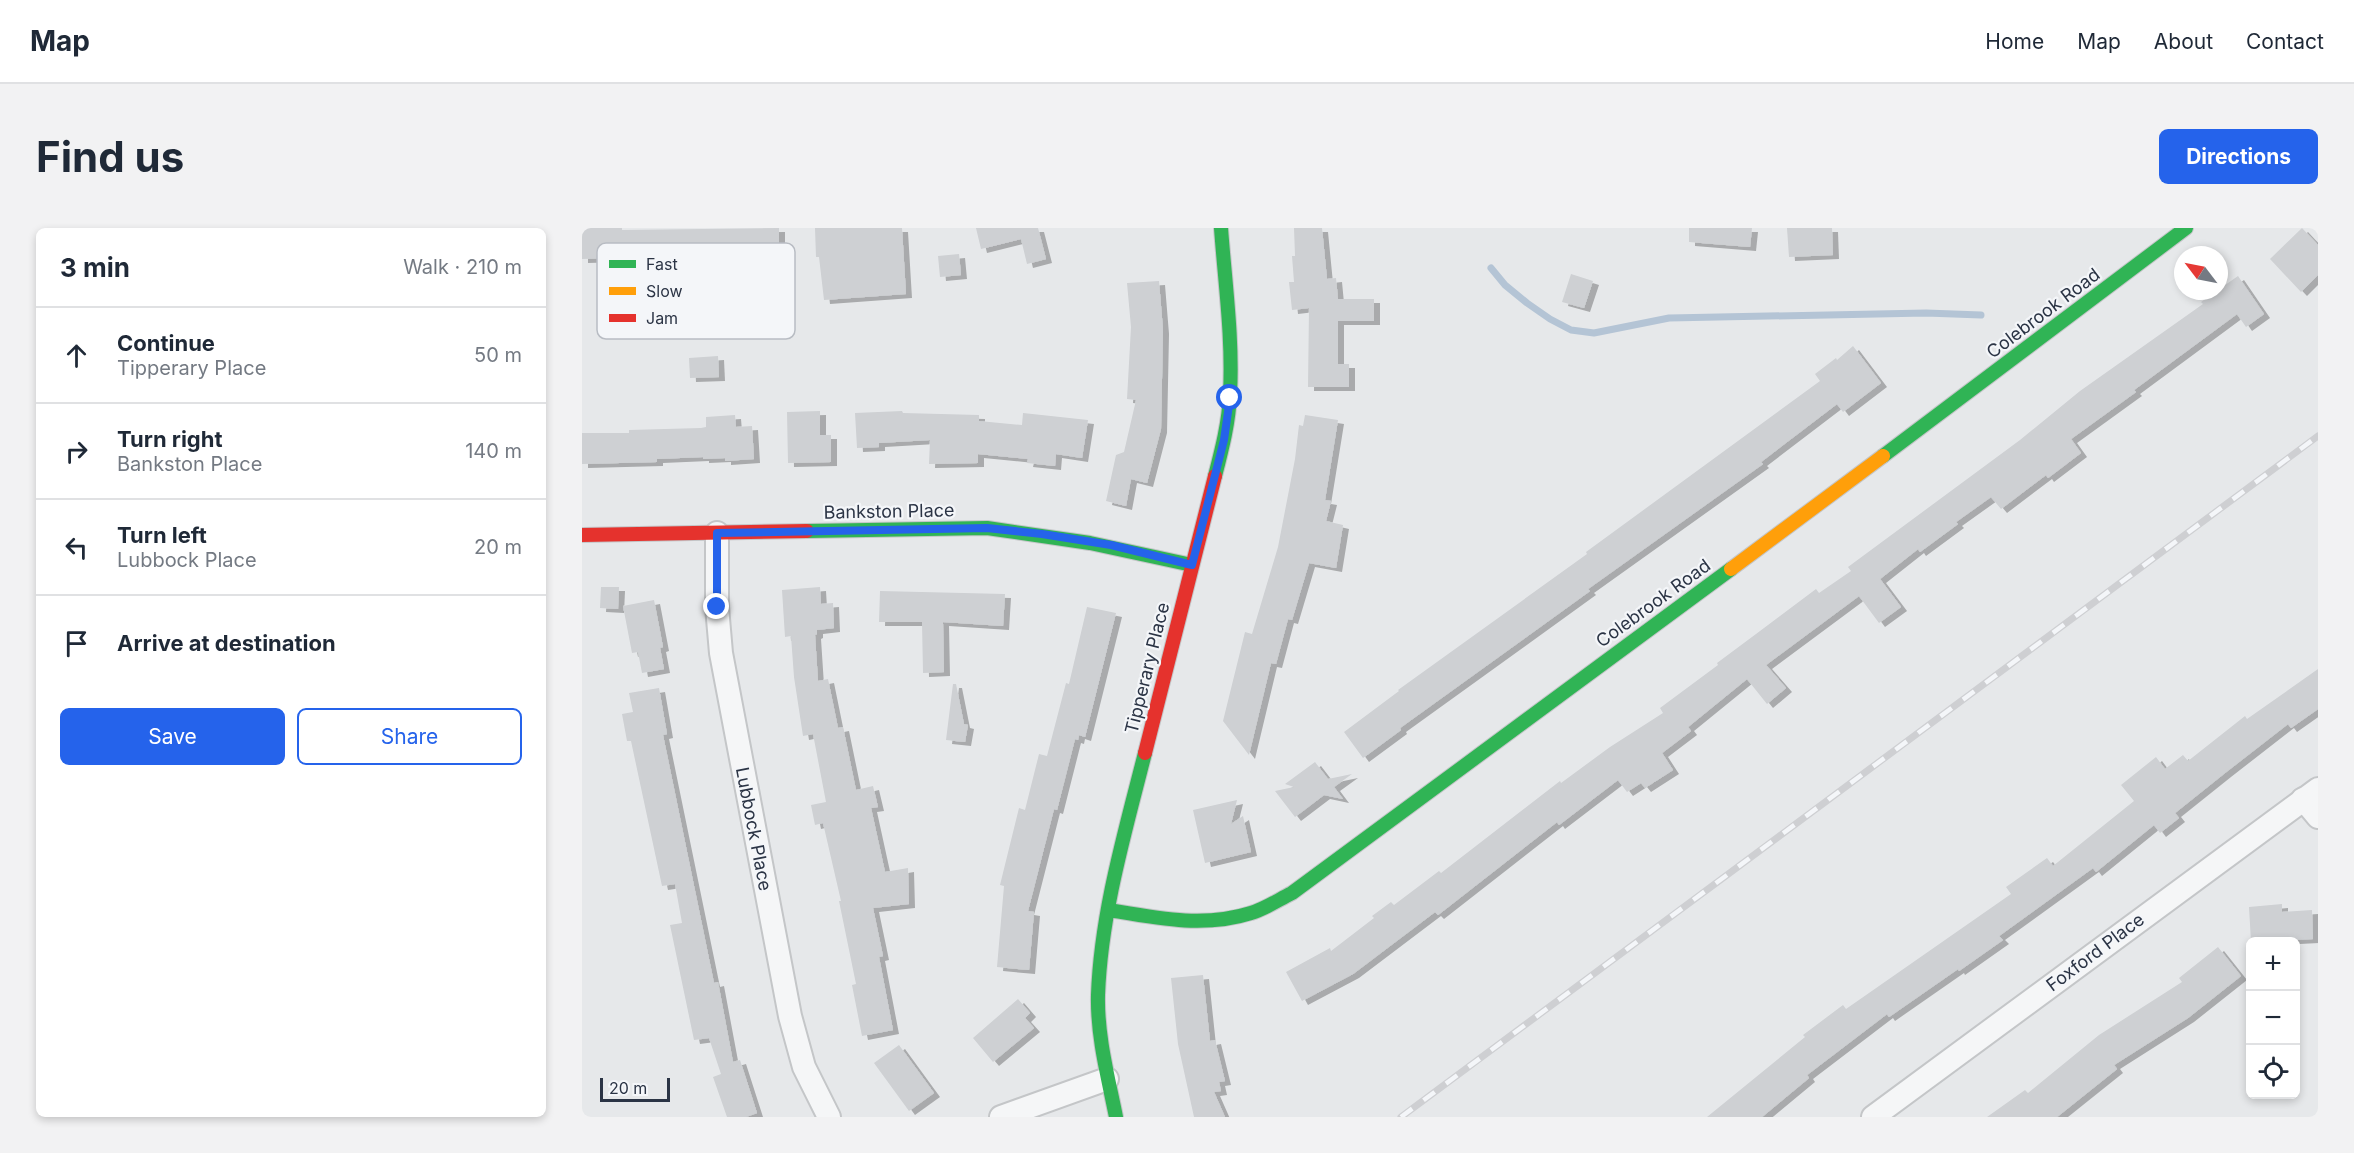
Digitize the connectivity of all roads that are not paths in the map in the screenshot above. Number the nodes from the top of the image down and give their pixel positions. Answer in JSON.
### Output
{"nodes":[{"id":1,"x":1221,"y":228,"type":"edge"},
{"id":2,"x":2186,"y":228,"type":"edge"},
{"id":3,"x":717,"y":533,"type":"junction"},
{"id":4,"x":582,"y":535,"type":"edge"},
{"id":5,"x":1192,"y":565,"type":"junction"},
{"id":6,"x":2311,"y":794,"type":"edge"},
{"id":7,"x":2318,"y":817,"type":"edge"},
{"id":8,"x":1109,"y":910,"type":"junction"},
{"id":9,"x":1107,"y":1079,"type":"junction"},
{"id":10,"x":829,"y":1117,"type":"edge"},
{"id":11,"x":1001,"y":1117,"type":"edge"},
{"id":12,"x":1116,"y":1117,"type":"edge"},
{"id":13,"x":1873,"y":1117,"type":"edge"}],
"edges":[{"from":1,"to":5,"type":"street","name":"Tipperary Place"},
{"from":2,"to":8,"type":"street","name":"Colebrook Road"},
{"from":3,"to":4,"type":"street","name":"Bankston Place"},
{"from":3,"to":5,"type":"street","name":"Bankston Place"},
{"from":3,"to":10,"type":"street","name":"Lubbock Place"},
{"from":5,"to":8,"type":"street","name":"Tipperary Place"},
{"from":6,"to":7,"type":"street"},
{"from":6,"to":13,"type":"street","name":"Foxford Place"},
{"from":8,"to":9,"type":"street","name":"Tipperary Place"},
{"from":9,"to":11,"type":"street"},
{"from":9,"to":12,"type":"street","name":"Tipperary Place"}]}
